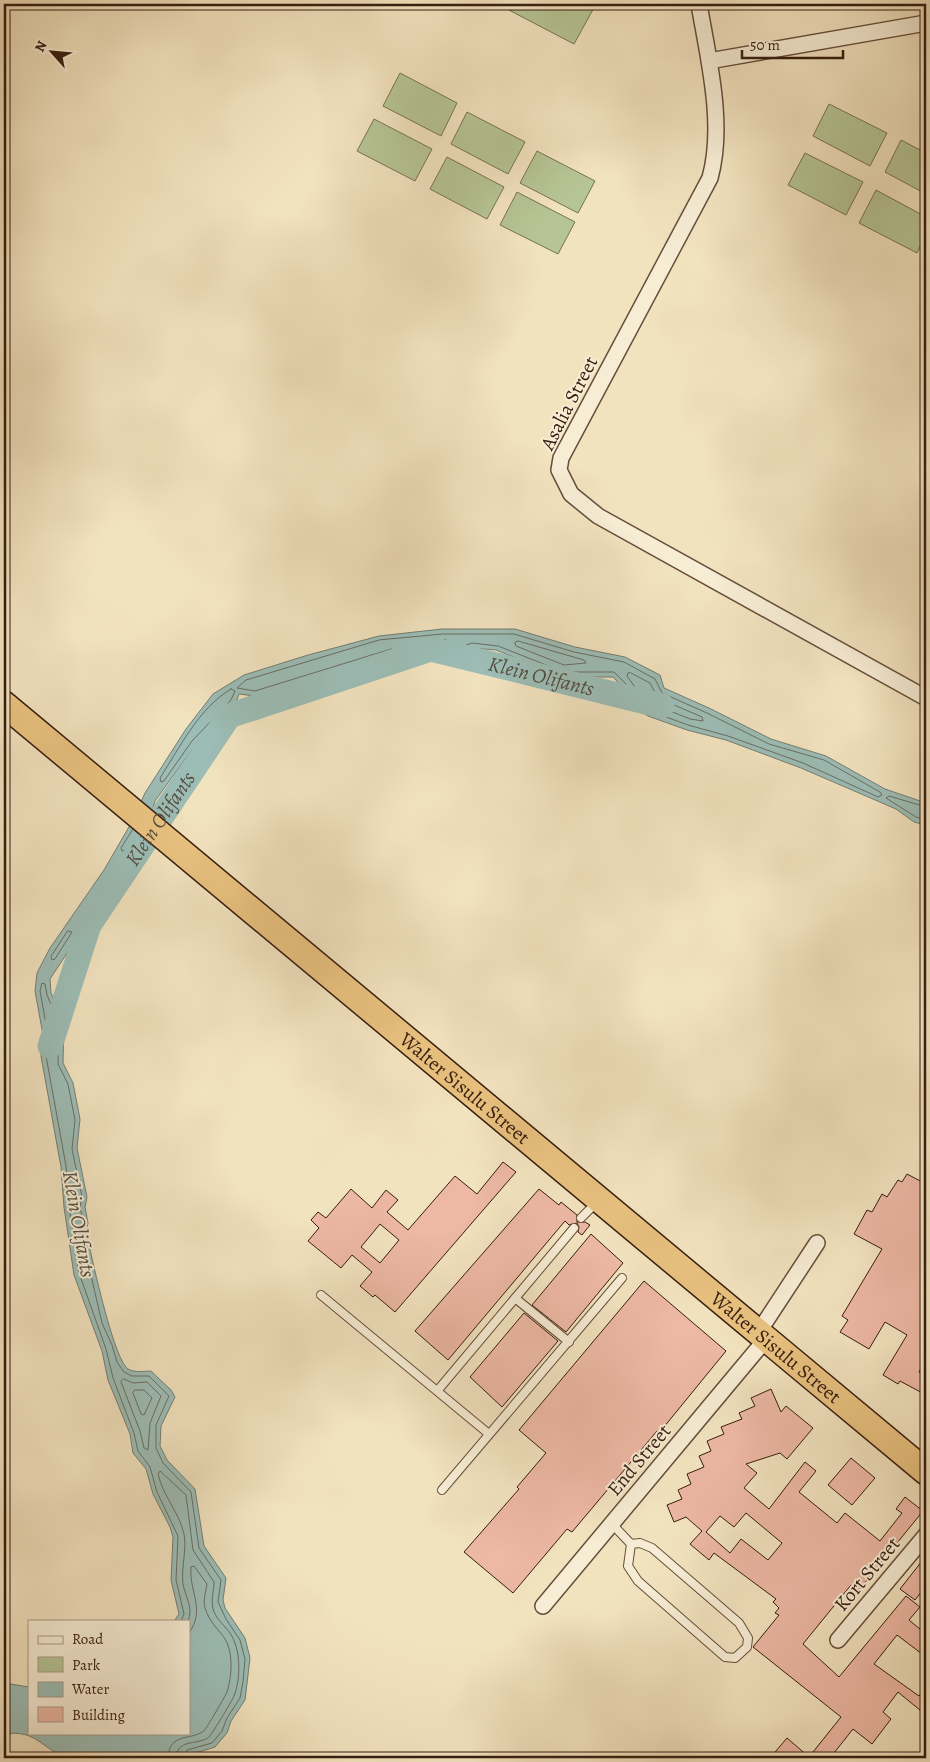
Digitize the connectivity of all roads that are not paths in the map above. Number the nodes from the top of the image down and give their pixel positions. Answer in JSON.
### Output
{"nodes":[{"id":1,"x":699,"y":4,"type":"edge"},
{"id":2,"x":926,"y":23,"type":"edge"},
{"id":3,"x":709,"y":61,"type":"junction"},
{"id":4,"x":926,"y":698,"type":"edge"},
{"id":5,"x":4,"y":704,"type":"edge"},
{"id":6,"x":599,"y":1200,"type":"junction"},
{"id":7,"x":581,"y":1218,"type":"dead end"},
{"id":8,"x":574,"y":1228,"type":"dead end"},
{"id":9,"x":817,"y":1243,"type":"dead end"},
{"id":10,"x":622,"y":1278,"type":"dead end"},
{"id":11,"x":321,"y":1295,"type":"dead end"},
{"id":12,"x":515,"y":1298,"type":"junction"},
{"id":13,"x":762,"y":1336,"type":"junction"},
{"id":14,"x":569,"y":1342,"type":"junction"},
{"id":15,"x":438,"y":1390,"type":"junction"},
{"id":16,"x":489,"y":1434,"type":"junction"},
{"id":17,"x":926,"y":1472,"type":"edge"},
{"id":18,"x":442,"y":1490,"type":"dead end"},
{"id":19,"x":612,"y":1524,"type":"junction"},
{"id":20,"x":926,"y":1535,"type":"edge"},
{"id":21,"x":631,"y":1544,"type":"junction"},
{"id":22,"x":543,"y":1606,"type":"dead end"},
{"id":23,"x":838,"y":1640,"type":"dead end"}],
"edges":[{"from":1,"to":3,"type":"street","name":"Asalia Street"},
{"from":2,"to":3,"type":"street"},
{"from":3,"to":4,"type":"street","name":"Asalia Street"},
{"from":5,"to":6,"type":"highway","name":"Walter Sisulu Street"},
{"from":6,"to":7,"type":"lane"},
{"from":6,"to":13,"type":"highway","name":"Walter Sisulu Street"},
{"from":8,"to":12,"type":"lane"},
{"from":9,"to":13,"type":"street","name":"End Street"},
{"from":10,"to":14,"type":"lane"},
{"from":11,"to":15,"type":"lane"},
{"from":12,"to":14,"type":"lane"},
{"from":12,"to":15,"type":"lane"},
{"from":13,"to":17,"type":"highway","name":"Walter Sisulu Street"},
{"from":13,"to":19,"type":"street","name":"End Street"},
{"from":14,"to":16,"type":"lane"},
{"from":15,"to":16,"type":"lane"},
{"from":16,"to":18,"type":"lane"},
{"from":19,"to":21,"type":"lane"},
{"from":19,"to":22,"type":"street","name":"End Street"},
{"from":20,"to":23,"type":"street","name":"Kort Street"},
{"from":21,"to":21,"type":"lane"}]}
